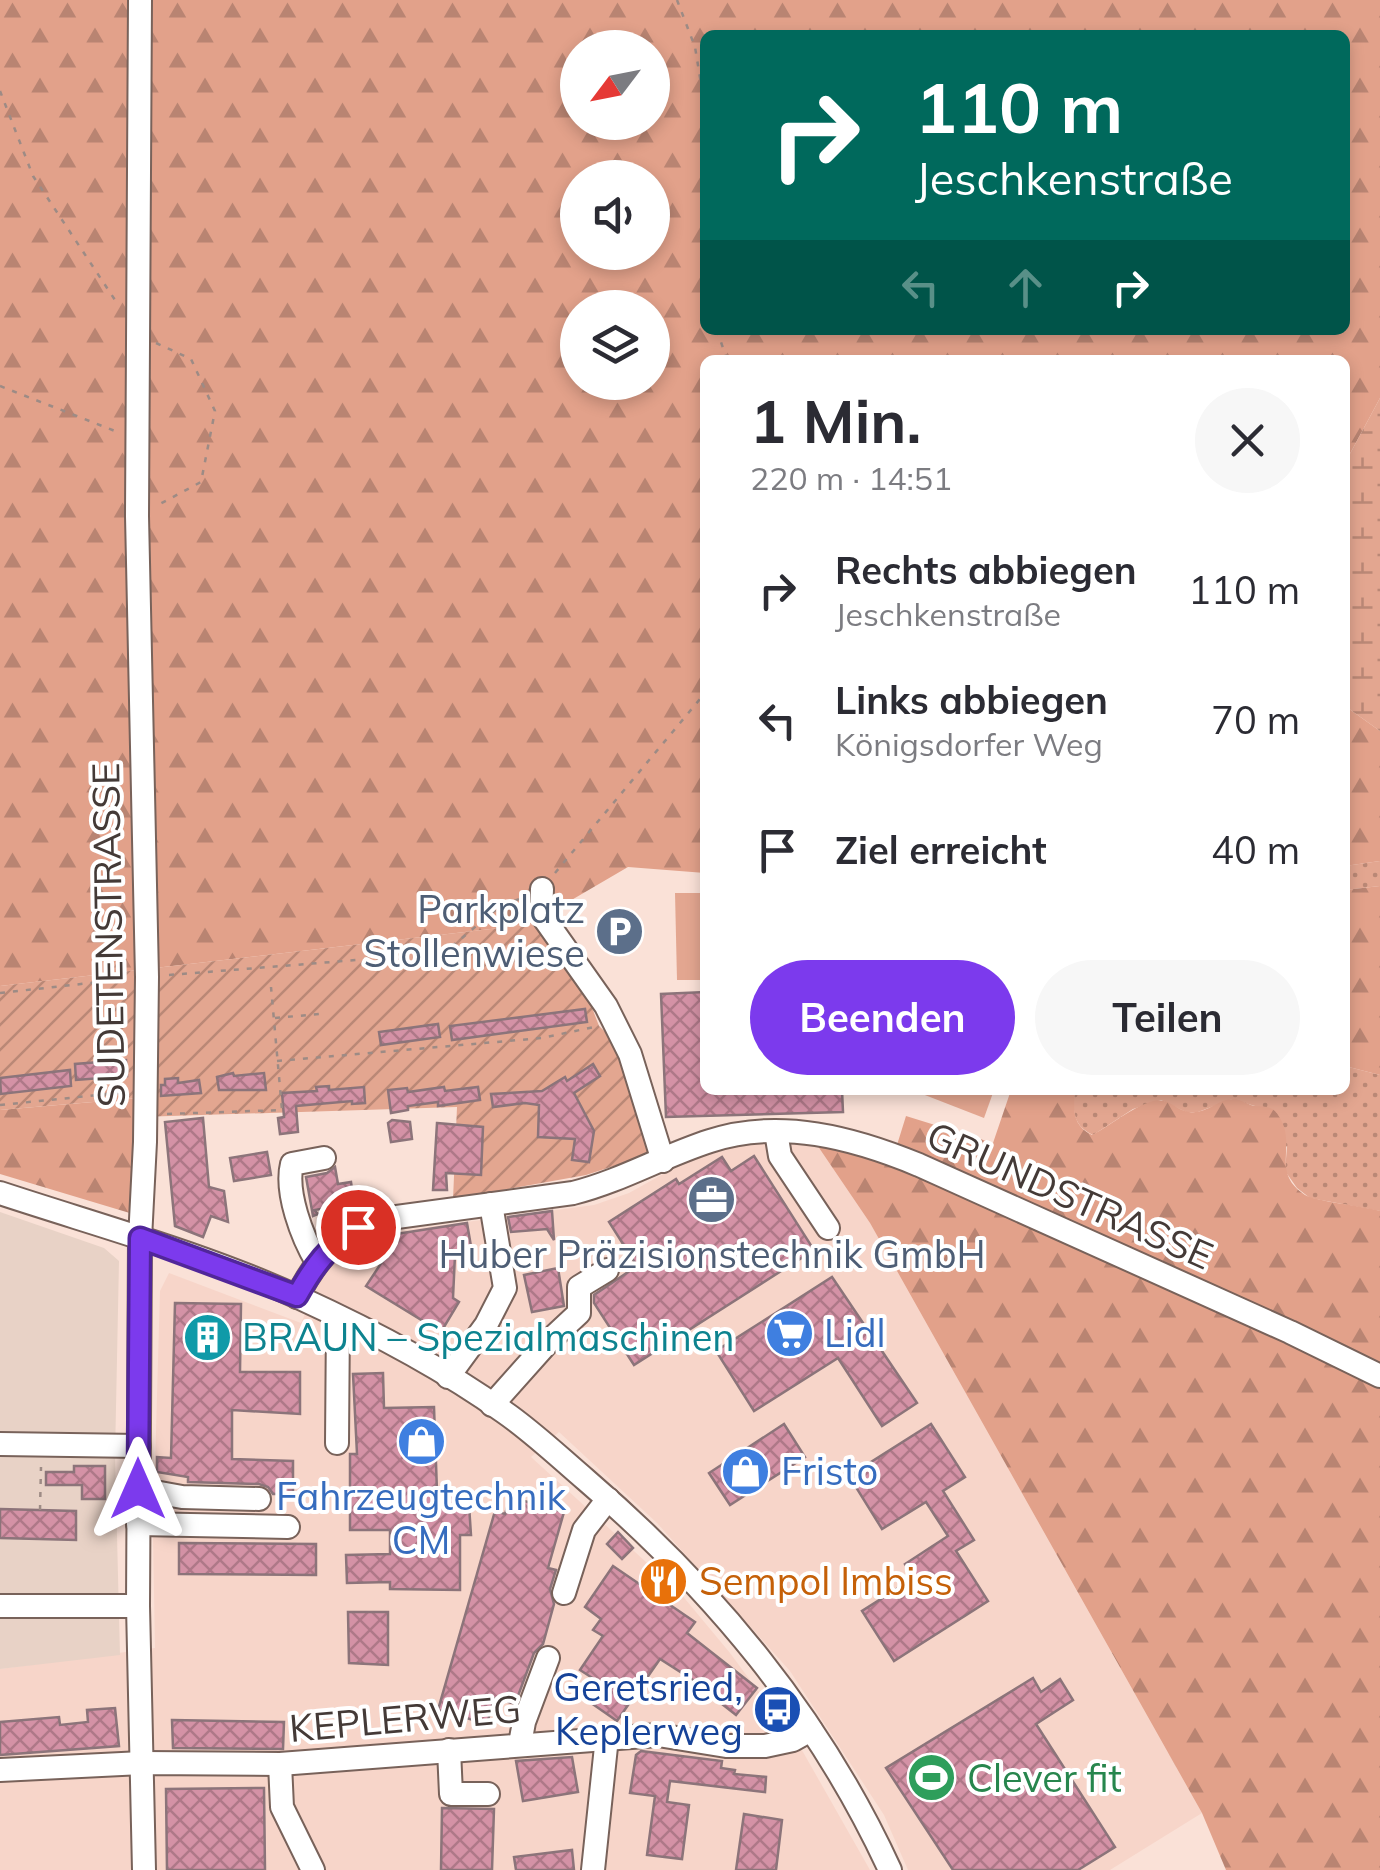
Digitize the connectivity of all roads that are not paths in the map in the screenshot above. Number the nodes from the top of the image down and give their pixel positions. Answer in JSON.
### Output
{"nodes":[{"id":1,"x":140,"y":0,"type":"edge"},
{"id":2,"x":542,"y":890,"type":"road end"},
{"id":3,"x":776,"y":1132,"type":"junction"},
{"id":4,"x":324,"y":1158,"type":"dead end"},
{"id":5,"x":663,"y":1161,"type":"junction"},
{"id":6,"x":0,"y":1193,"type":"edge"},
{"id":7,"x":491,"y":1204,"type":"junction"},
{"id":8,"x":828,"y":1228,"type":"dead end"},
{"id":9,"x":140,"y":1238,"type":"junction"},
{"id":10,"x":317,"y":1262,"type":"junction"},
{"id":11,"x":608,"y":1270,"type":"dead end"},
{"id":12,"x":297,"y":1296,"type":"junction"},
{"id":13,"x":338,"y":1317,"type":"junction"},
{"id":14,"x":1380,"y":1376,"type":"edge"},
{"id":15,"x":448,"y":1377,"type":"junction"},
{"id":16,"x":492,"y":1405,"type":"junction"},
{"id":17,"x":0,"y":1444,"type":"edge"},
{"id":18,"x":337,"y":1444,"type":"dead end"},
{"id":19,"x":139,"y":1446,"type":"junction"},
{"id":20,"x":138,"y":1489,"type":"junction"},
{"id":21,"x":259,"y":1498,"type":"dead end"},
{"id":22,"x":608,"y":1499,"type":"junction"},
{"id":23,"x":138,"y":1524,"type":"junction"},
{"id":24,"x":288,"y":1527,"type":"dead end"},
{"id":25,"x":564,"y":1593,"type":"dead end"},
{"id":26,"x":0,"y":1606,"type":"edge"},
{"id":27,"x":138,"y":1606,"type":"junction"},
{"id":28,"x":548,"y":1658,"type":"dead end"},
{"id":29,"x":811,"y":1730,"type":"junction"},
{"id":30,"x":607,"y":1737,"type":"junction"},
{"id":31,"x":520,"y":1744,"type":"junction"},
{"id":32,"x":449,"y":1750,"type":"junction"},
{"id":33,"x":142,"y":1763,"type":"junction"},
{"id":34,"x":280,"y":1764,"type":"junction"},
{"id":35,"x":0,"y":1770,"type":"edge"},
{"id":36,"x":488,"y":1794,"type":"dead end"},
{"id":37,"x":144,"y":1870,"type":"edge"},
{"id":38,"x":313,"y":1870,"type":"edge"},
{"id":39,"x":592,"y":1870,"type":"edge"},
{"id":40,"x":890,"y":1870,"type":"edge"}],
"edges":[{"from":1,"to":9,"type":"street","name":"SUDETENSTRASSE"},
{"from":2,"to":5,"type":"street"},
{"from":3,"to":5,"type":"street","name":"GRUNDSTRASSE"},
{"from":3,"to":8,"type":"street"},
{"from":3,"to":14,"type":"street","name":"GRUNDSTRASSE"},
{"from":4,"to":10,"type":"street"},
{"from":5,"to":7,"type":"street","name":"GRUNDSTRASSE"},
{"from":6,"to":9,"type":"street"},
{"from":7,"to":10,"type":"street","name":"GRUNDSTRASSE"},
{"from":7,"to":15,"type":"street"},
{"from":9,"to":12,"type":"street"},
{"from":9,"to":19,"type":"street","name":"SUDETENSTRASSE"},
{"from":10,"to":12,"type":"street","name":"GRUNDSTRASSE"},
{"from":11,"to":16,"type":"street"},
{"from":12,"to":13,"type":"street"},
{"from":13,"to":15,"type":"street"},
{"from":13,"to":18,"type":"street"},
{"from":15,"to":16,"type":"street"},
{"from":16,"to":22,"type":"street"},
{"from":17,"to":19,"type":"street"},
{"from":19,"to":20,"type":"street","name":"SUDETENSTRASSE"},
{"from":20,"to":21,"type":"street"},
{"from":20,"to":23,"type":"street","name":"SUDETENSTRASSE"},
{"from":22,"to":25,"type":"street"},
{"from":22,"to":29,"type":"street"},
{"from":23,"to":24,"type":"street"},
{"from":23,"to":27,"type":"street","name":"SUDETENSTRASSE"},
{"from":26,"to":27,"type":"street"},
{"from":27,"to":33,"type":"street","name":"SUDETENSTRASSE"},
{"from":28,"to":31,"type":"street"},
{"from":29,"to":30,"type":"street","name":"KEPLERWEG"},
{"from":29,"to":40,"type":"street"},
{"from":30,"to":31,"type":"street","name":"KEPLERWEG"},
{"from":30,"to":39,"type":"street"},
{"from":31,"to":32,"type":"street","name":"KEPLERWEG"},
{"from":32,"to":34,"type":"street","name":"KEPLERWEG"},
{"from":32,"to":36,"type":"street"},
{"from":33,"to":34,"type":"street","name":"KEPLERWEG"},
{"from":33,"to":35,"type":"street","name":"KEPLERWEG"},
{"from":33,"to":37,"type":"street","name":"SUDETENSTRASSE"},
{"from":34,"to":38,"type":"street"}]}
